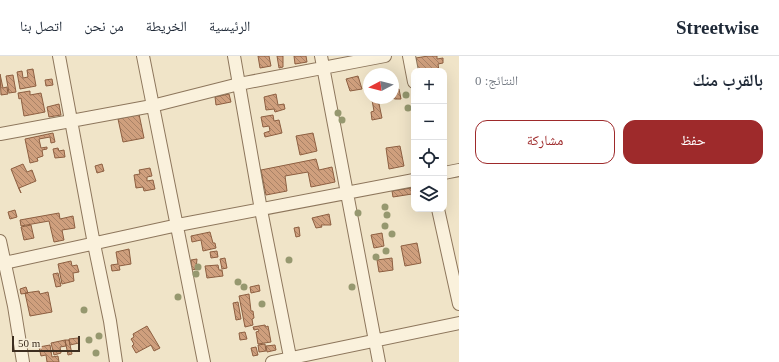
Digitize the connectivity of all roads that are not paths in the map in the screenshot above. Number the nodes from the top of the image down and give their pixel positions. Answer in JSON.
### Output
{"nodes":[{"id":1,"x":59,"y":56,"type":"edge"},
{"id":2,"x":144,"y":56,"type":"edge"},
{"id":3,"x":234,"y":56,"type":"edge"},
{"id":4,"x":321,"y":56,"type":"edge"},
{"id":5,"x":385,"y":56,"type":"edge"},
{"id":6,"x":410,"y":56,"type":"edge"},
{"id":7,"x":323,"y":68,"type":"junction"},
{"id":8,"x":412,"y":68,"type":"edge"},
{"id":9,"x":239,"y":84,"type":"junction"},
{"id":10,"x":152,"y":106,"type":"junction"},
{"id":11,"x":70,"y":120,"type":"junction"},
{"id":12,"x":0,"y":134,"type":"edge"},
{"id":13,"x":459,"y":170,"type":"edge"},
{"id":14,"x":447,"y":172,"type":"edge"},
{"id":15,"x":411,"y":181,"type":"edge"},
{"id":16,"x":348,"y":194,"type":"junction"},
{"id":17,"x":261,"y":210,"type":"junction"},
{"id":18,"x":439,"y":212,"type":"edge"},
{"id":19,"x":178,"y":225,"type":"junction"},
{"id":20,"x":0,"y":241,"type":"edge"},
{"id":21,"x":94,"y":244,"type":"junction"},
{"id":22,"x":2,"y":264,"type":"edge"},
{"id":23,"x":459,"y":304,"type":"edge"},
{"id":24,"x":459,"y":323,"type":"edge"},
{"id":25,"x":375,"y":340,"type":"junction"},
{"id":26,"x":291,"y":360,"type":"edge"},
{"id":27,"x":23,"y":362,"type":"edge"},
{"id":28,"x":116,"y":362,"type":"edge"},
{"id":29,"x":204,"y":362,"type":"edge"},
{"id":30,"x":272,"y":362,"type":"edge"},
{"id":31,"x":379,"y":362,"type":"edge"}],
"edges":[{"from":1,"to":11,"type":"street"},
{"from":2,"to":10,"type":"street"},
{"from":3,"to":9,"type":"street"},
{"from":4,"to":7,"type":"street"},
{"from":5,"to":7,"type":"street"},
{"from":6,"to":8,"type":"street"},
{"from":7,"to":9,"type":"street"},
{"from":7,"to":16,"type":"street"},
{"from":9,"to":10,"type":"street"},
{"from":9,"to":17,"type":"street"},
{"from":10,"to":11,"type":"street"},
{"from":10,"to":19,"type":"street"},
{"from":11,"to":12,"type":"street"},
{"from":11,"to":21,"type":"street"},
{"from":13,"to":14,"type":"street"},
{"from":15,"to":16,"type":"street"},
{"from":16,"to":17,"type":"street"},
{"from":16,"to":25,"type":"street"},
{"from":17,"to":19,"type":"street"},
{"from":17,"to":26,"type":"street"},
{"from":18,"to":23,"type":"street"},
{"from":19,"to":21,"type":"street"},
{"from":19,"to":29,"type":"street"},
{"from":20,"to":22,"type":"street"},
{"from":21,"to":22,"type":"street"},
{"from":21,"to":28,"type":"street"},
{"from":22,"to":27,"type":"street"},
{"from":24,"to":25,"type":"street"},
{"from":25,"to":26,"type":"street"},
{"from":25,"to":31,"type":"street"},
{"from":26,"to":30,"type":"street"}]}
